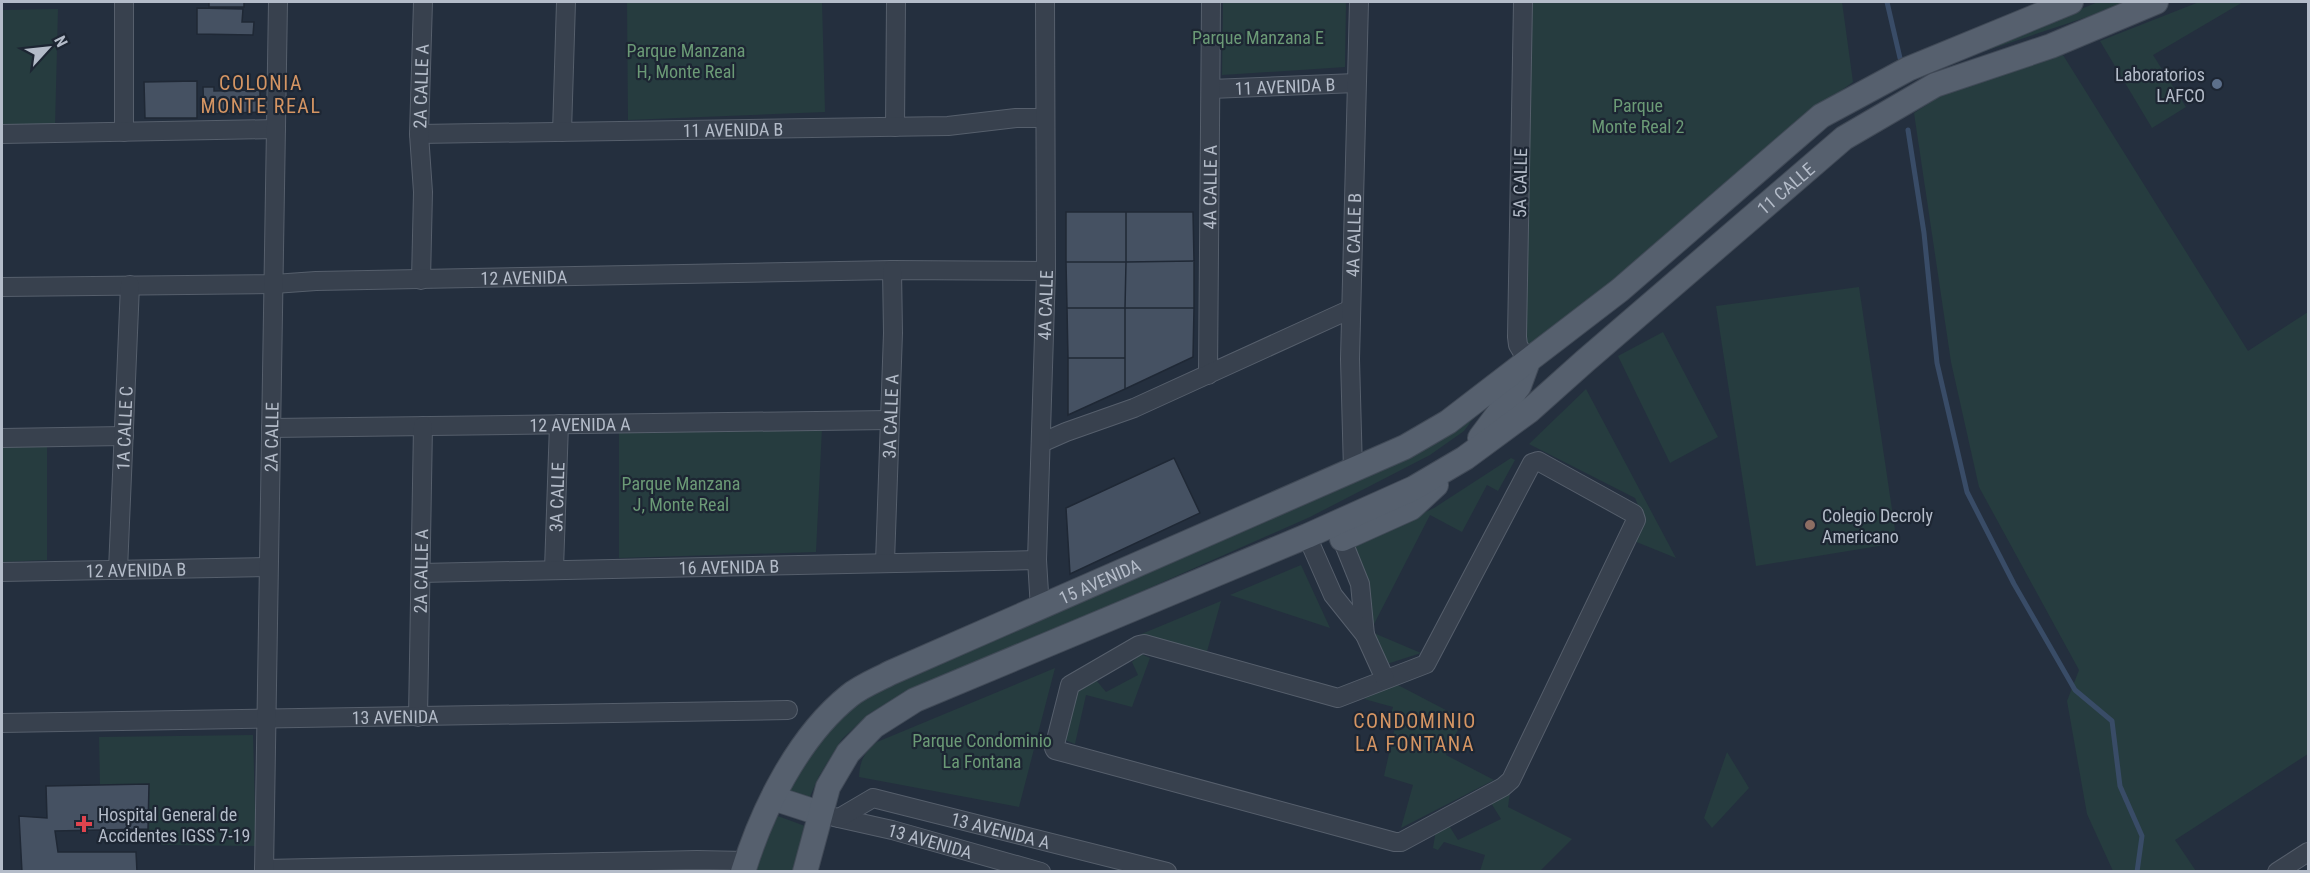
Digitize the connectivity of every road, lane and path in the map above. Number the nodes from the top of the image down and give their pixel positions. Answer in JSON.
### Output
{"nodes":[{"id":1,"x":124,"y":2,"type":"edge"},
{"id":2,"x":278,"y":2,"type":"edge"},
{"id":3,"x":423,"y":2,"type":"edge"},
{"id":4,"x":566,"y":2,"type":"edge"},
{"id":5,"x":896,"y":2,"type":"edge"},
{"id":6,"x":1045,"y":2,"type":"edge"},
{"id":7,"x":1211,"y":2,"type":"edge"},
{"id":8,"x":1359,"y":2,"type":"edge"},
{"id":9,"x":1523,"y":2,"type":"edge"},
{"id":10,"x":2071,"y":2,"type":"edge"},
{"id":11,"x":2156,"y":2,"type":"edge"},
{"id":12,"x":1356,"y":83,"type":"junction"},
{"id":13,"x":1211,"y":89,"type":"junction"},
{"id":14,"x":1045,"y":118,"type":"junction"},
{"id":15,"x":895,"y":127,"type":"junction"},
{"id":16,"x":276,"y":129,"type":"junction"},
{"id":17,"x":123,"y":132,"type":"junction"},
{"id":18,"x":562,"y":132,"type":"junction"},
{"id":19,"x":2,"y":134,"type":"edge"},
{"id":20,"x":419,"y":134,"type":"junction"},
{"id":21,"x":892,"y":270,"type":"junction"},
{"id":22,"x":1046,"y":271,"type":"junction"},
{"id":23,"x":422,"y":280,"type":"junction"},
{"id":24,"x":274,"y":284,"type":"junction"},
{"id":25,"x":130,"y":285,"type":"junction"},
{"id":26,"x":2,"y":287,"type":"edge"},
{"id":27,"x":1351,"y":309,"type":"junction"},
{"id":28,"x":1528,"y":362,"type":"junction"},
{"id":29,"x":1208,"y":375,"type":"junction"},
{"id":30,"x":889,"y":420,"type":"junction"},
{"id":31,"x":559,"y":424,"type":"junction"},
{"id":32,"x":423,"y":426,"type":"junction"},
{"id":33,"x":271,"y":428,"type":"junction"},
{"id":34,"x":124,"y":436,"type":"junction"},
{"id":35,"x":2,"y":438,"type":"edge"},
{"id":36,"x":1041,"y":443,"type":"junction"},
{"id":37,"x":1465,"y":458,"type":"junction"},
{"id":38,"x":1353,"y":471,"type":"junction"},
{"id":39,"x":1339,"y":531,"type":"junction"},
{"id":40,"x":1310,"y":544,"type":"junction"},
{"id":41,"x":1037,"y":560,"type":"junction"},
{"id":42,"x":885,"y":562,"type":"junction"},
{"id":43,"x":268,"y":567,"type":"junction"},
{"id":44,"x":554,"y":569,"type":"junction"},
{"id":45,"x":118,"y":570,"type":"junction"},
{"id":46,"x":2,"y":572,"type":"edge"},
{"id":47,"x":421,"y":573,"type":"junction"},
{"id":48,"x":1040,"y":609,"type":"junction"},
{"id":49,"x":1365,"y":635,"type":"junction"},
{"id":50,"x":1385,"y":679,"type":"junction"},
{"id":51,"x":788,"y":710,"type":"dead end"},
{"id":52,"x":418,"y":717,"type":"junction"},
{"id":53,"x":266,"y":720,"type":"junction"},
{"id":54,"x":2,"y":723,"type":"edge"},
{"id":55,"x":773,"y":798,"type":"junction"},
{"id":56,"x":829,"y":816,"type":"junction"},
{"id":57,"x":2308,"y":852,"type":"edge"},
{"id":58,"x":745,"y":866,"type":"edge"},
{"id":59,"x":598,"y":867,"type":"edge"},
{"id":60,"x":407,"y":869,"type":"edge"},
{"id":61,"x":264,"y":870,"type":"edge"},
{"id":62,"x":805,"y":872,"type":"edge"},
{"id":63,"x":1041,"y":872,"type":"edge"},
{"id":64,"x":1167,"y":872,"type":"edge"},
{"id":65,"x":2277,"y":872,"type":"edge"}],
"edges":[{"from":1,"to":17,"type":"street"},
{"from":2,"to":16,"type":"street","name":"2A CALLE"},
{"from":3,"to":20,"type":"street","name":"2A CALLE A"},
{"from":4,"to":18,"type":"street"},
{"from":5,"to":15,"type":"street"},
{"from":6,"to":14,"type":"street","name":"4A CALLE"},
{"from":7,"to":13,"type":"street","name":"4A CALLE A"},
{"from":8,"to":12,"type":"street","name":"4A CALLE B"},
{"from":9,"to":28,"type":"street","name":"5A CALLE"},
{"from":10,"to":28,"type":"main road","name":"11 CALLE"},
{"from":11,"to":37,"type":"main road","name":"11 CALLE"},
{"from":12,"to":13,"type":"street","name":"11 AVENIDA B"},
{"from":12,"to":27,"type":"street","name":"4A CALLE B"},
{"from":13,"to":29,"type":"street","name":"4A CALLE A"},
{"from":14,"to":15,"type":"street","name":"11 AVENIDA B"},
{"from":14,"to":22,"type":"street","name":"4A CALLE"},
{"from":15,"to":18,"type":"street","name":"11 AVENIDA B"},
{"from":16,"to":17,"type":"street"},
{"from":16,"to":24,"type":"street","name":"2A CALLE"},
{"from":17,"to":19,"type":"street"},
{"from":18,"to":20,"type":"street","name":"11 AVENIDA B"},
{"from":20,"to":23,"type":"street","name":"2A CALLE A"},
{"from":21,"to":22,"type":"street","name":"12 AVENIDA"},
{"from":21,"to":23,"type":"street","name":"12 AVENIDA"},
{"from":21,"to":30,"type":"street","name":"3A CALLE A"},
{"from":22,"to":36,"type":"street","name":"4A CALLE"},
{"from":23,"to":24,"type":"street","name":"12 AVENIDA"},
{"from":24,"to":25,"type":"street","name":"12 AVENIDA"},
{"from":24,"to":33,"type":"street","name":"2A CALLE"},
{"from":25,"to":26,"type":"street","name":"12 AVENIDA"},
{"from":25,"to":34,"type":"street","name":"1A CALLE C"},
{"from":27,"to":29,"type":"street"},
{"from":27,"to":38,"type":"street","name":"4A CALLE B"},
{"from":28,"to":37,"type":"main road"},
{"from":28,"to":38,"type":"main road","name":"15 AVENIDA"},
{"from":29,"to":36,"type":"street"},
{"from":30,"to":31,"type":"street","name":"12 AVENIDA A"},
{"from":30,"to":42,"type":"street","name":"3A CALLE A"},
{"from":31,"to":32,"type":"street","name":"12 AVENIDA A"},
{"from":31,"to":44,"type":"street","name":"3A CALLE"},
{"from":32,"to":33,"type":"street","name":"12 AVENIDA A"},
{"from":32,"to":47,"type":"street","name":"2A CALLE A"},
{"from":33,"to":43,"type":"street","name":"2A CALLE"},
{"from":34,"to":35,"type":"street"},
{"from":34,"to":45,"type":"street","name":"1A CALLE C"},
{"from":36,"to":41,"type":"street","name":"4A CALLE"},
{"from":37,"to":39,"type":"main road","name":"15 AVENIDA"},
{"from":38,"to":48,"type":"main road","name":"15 AVENIDA"},
{"from":39,"to":40,"type":"main road","name":"15 AVENIDA"},
{"from":39,"to":49,"type":"street"},
{"from":40,"to":49,"type":"street"},
{"from":40,"to":56,"type":"main road","name":"15 AVENIDA"},
{"from":41,"to":42,"type":"street","name":"16 AVENIDA B"},
{"from":41,"to":48,"type":"street","name":"4A CALLE"},
{"from":42,"to":44,"type":"street","name":"16 AVENIDA B"},
{"from":43,"to":45,"type":"street","name":"12 AVENIDA B"},
{"from":43,"to":53,"type":"street","name":"2A CALLE"},
{"from":44,"to":47,"type":"street","name":"16 AVENIDA B"},
{"from":45,"to":46,"type":"street","name":"12 AVENIDA B"},
{"from":47,"to":52,"type":"street","name":"2A CALLE A"},
{"from":48,"to":55,"type":"main road","name":"15 AVENIDA"},
{"from":49,"to":50,"type":"street"},
{"from":50,"to":50,"type":"street"},
{"from":51,"to":52,"type":"street","name":"13 AVENIDA"},
{"from":52,"to":53,"type":"street","name":"13 AVENIDA"},
{"from":53,"to":54,"type":"street","name":"13 AVENIDA"},
{"from":53,"to":61,"type":"street","name":"2A CALLE"},
{"from":55,"to":56,"type":"main road"},
{"from":55,"to":58,"type":"main road","name":"15 AVENIDA"},
{"from":56,"to":62,"type":"main road","name":"15 AVENIDA"},
{"from":56,"to":63,"type":"street","name":"13 AVENIDA"},
{"from":56,"to":64,"type":"street","name":"13 AVENIDA A"},
{"from":57,"to":65,"type":"street"},
{"from":58,"to":59,"type":"street"},
{"from":59,"to":60,"type":"street"},
{"from":60,"to":61,"type":"street"}]}
